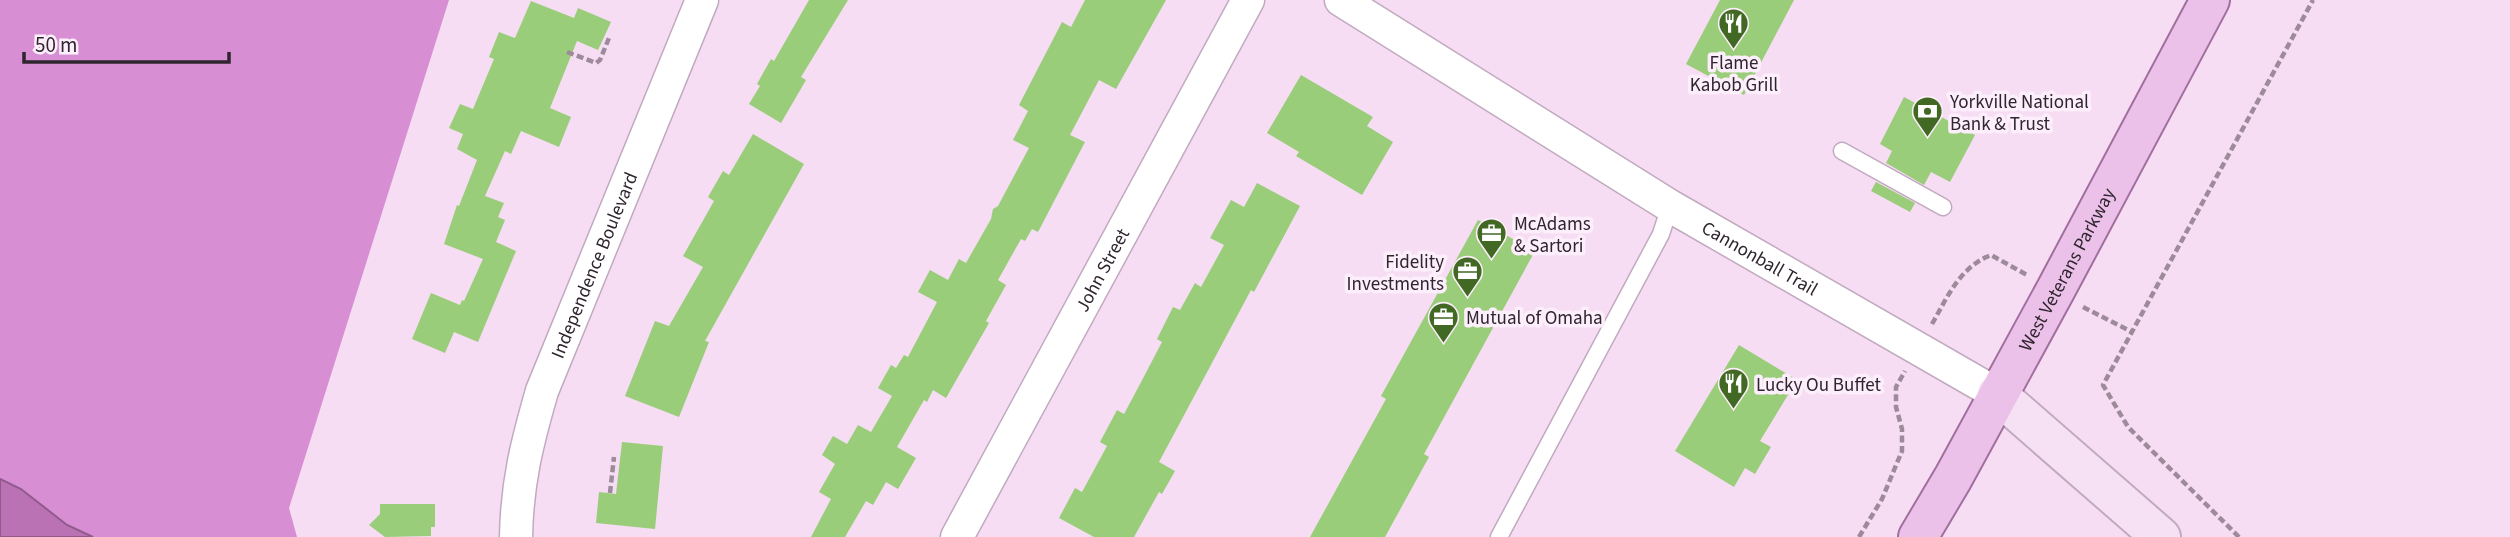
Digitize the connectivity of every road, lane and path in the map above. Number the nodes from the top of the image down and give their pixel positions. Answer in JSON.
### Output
{"nodes":[{"id":1,"x":702,"y":0,"type":"edge"},
{"id":2,"x":1248,"y":0,"type":"edge"},
{"id":3,"x":1341,"y":0,"type":"edge"},
{"id":4,"x":2210,"y":0,"type":"edge"},
{"id":5,"x":2313,"y":0,"type":"edge"},
{"id":6,"x":609,"y":38,"type":"dead end"},
{"id":7,"x":567,"y":52,"type":"dead end"},
{"id":8,"x":1842,"y":151,"type":"dead end"},
{"id":9,"x":1670,"y":206,"type":"junction"},
{"id":10,"x":1943,"y":207,"type":"dead end"},
{"id":11,"x":2004,"y":261,"type":"dead end"},
{"id":12,"x":1946,"y":301,"type":"dead end"},
{"id":13,"x":2109,"y":321,"type":"dead end"},
{"id":14,"x":2132,"y":332,"type":"junction"},
{"id":15,"x":1904,"y":373,"type":"dead end"},
{"id":16,"x":1997,"y":394,"type":"junction"},
{"id":17,"x":614,"y":457,"type":"dead end"},
{"id":18,"x":610,"y":493,"type":"dead end"},
{"id":19,"x":516,"y":537,"type":"edge"},
{"id":20,"x":957,"y":537,"type":"edge"},
{"id":21,"x":1499,"y":537,"type":"edge"},
{"id":22,"x":1860,"y":537,"type":"edge"},
{"id":23,"x":1918,"y":537,"type":"edge"},
{"id":24,"x":2161,"y":537,"type":"edge"},
{"id":25,"x":2239,"y":537,"type":"edge"}],
"edges":[{"from":1,"to":19,"type":"street","name":"Independence Boulevard"},
{"from":2,"to":20,"type":"street","name":"John Street"},
{"from":3,"to":9,"type":"street","name":"Cannonball Trail"},
{"from":4,"to":16,"type":"main road","name":"West Veterans Parkway"},
{"from":5,"to":14,"type":"path"},
{"from":6,"to":7,"type":"path"},
{"from":8,"to":10,"type":"lane"},
{"from":9,"to":16,"type":"street","name":"Cannonball Trail"},
{"from":9,"to":21,"type":"lane"},
{"from":11,"to":12,"type":"path"},
{"from":13,"to":14,"type":"path"},
{"from":14,"to":25,"type":"path"},
{"from":15,"to":22,"type":"path"},
{"from":16,"to":23,"type":"main road","name":"West Veterans Parkway"},
{"from":16,"to":24,"type":"main road","name":"Cannonball Trail"},
{"from":17,"to":18,"type":"path"}]}
